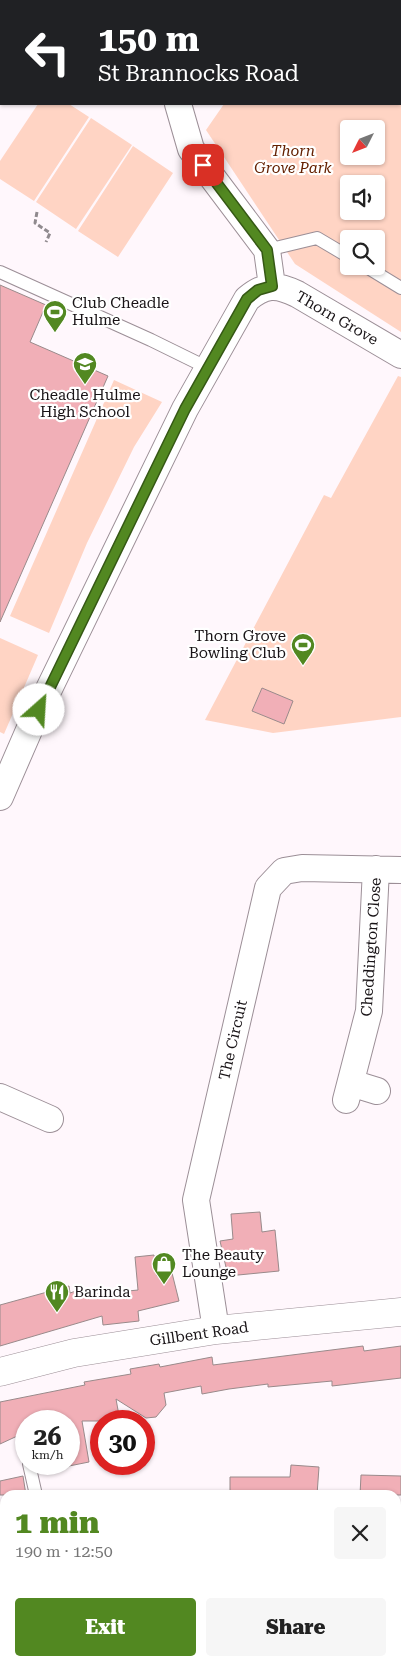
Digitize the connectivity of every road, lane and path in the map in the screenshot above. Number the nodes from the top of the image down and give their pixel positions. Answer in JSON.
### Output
{"nodes":[{"id":1,"x":178,"y":105,"type":"edge"},
{"id":2,"x":37,"y":212,"type":"dead end"},
{"id":3,"x":46,"y":242,"type":"dead end"},
{"id":4,"x":267,"y":250,"type":"junction"},
{"id":5,"x":340,"y":252,"type":"edge"},
{"id":6,"x":0,"y":272,"type":"edge"},
{"id":7,"x":380,"y":275,"type":"edge"},
{"id":8,"x":272,"y":286,"type":"junction"},
{"id":9,"x":401,"y":288,"type":"edge"},
{"id":10,"x":401,"y":355,"type":"edge"},
{"id":11,"x":208,"y":368,"type":"junction"},
{"id":12,"x":0,"y":797,"type":"edge"},
{"id":13,"x":389,"y":870,"type":"edge"},
{"id":14,"x":377,"y":1091,"type":"dead end"},
{"id":15,"x":0,"y":1097,"type":"edge"},
{"id":16,"x":50,"y":1118,"type":"dead end"},
{"id":17,"x":401,"y":1312,"type":"edge"},
{"id":18,"x":216,"y":1330,"type":"junction"},
{"id":19,"x":0,"y":1372,"type":"edge"},
{"id":20,"x":31,"y":1475,"type":"edge"},
{"id":21,"x":35,"y":1490,"type":"edge"}],
"edges":[{"from":1,"to":4,"type":"street"},
{"from":2,"to":3,"type":"path"},
{"from":4,"to":5,"type":"lane"},
{"from":4,"to":8,"type":"street"},
{"from":6,"to":11,"type":"lane"},
{"from":7,"to":9,"type":"lane"},
{"from":8,"to":10,"type":"street","name":"Thorn Grove"},
{"from":8,"to":11,"type":"street"},
{"from":11,"to":12,"type":"street"},
{"from":13,"to":14,"type":"street","name":"Cheddington Close"},
{"from":13,"to":18,"type":"street","name":"The Circuit"},
{"from":15,"to":16,"type":"street"},
{"from":17,"to":18,"type":"street","name":"Gillbent Road"},
{"from":18,"to":19,"type":"street","name":"Gillbent Road"},
{"from":20,"to":21,"type":"lane"}]}
